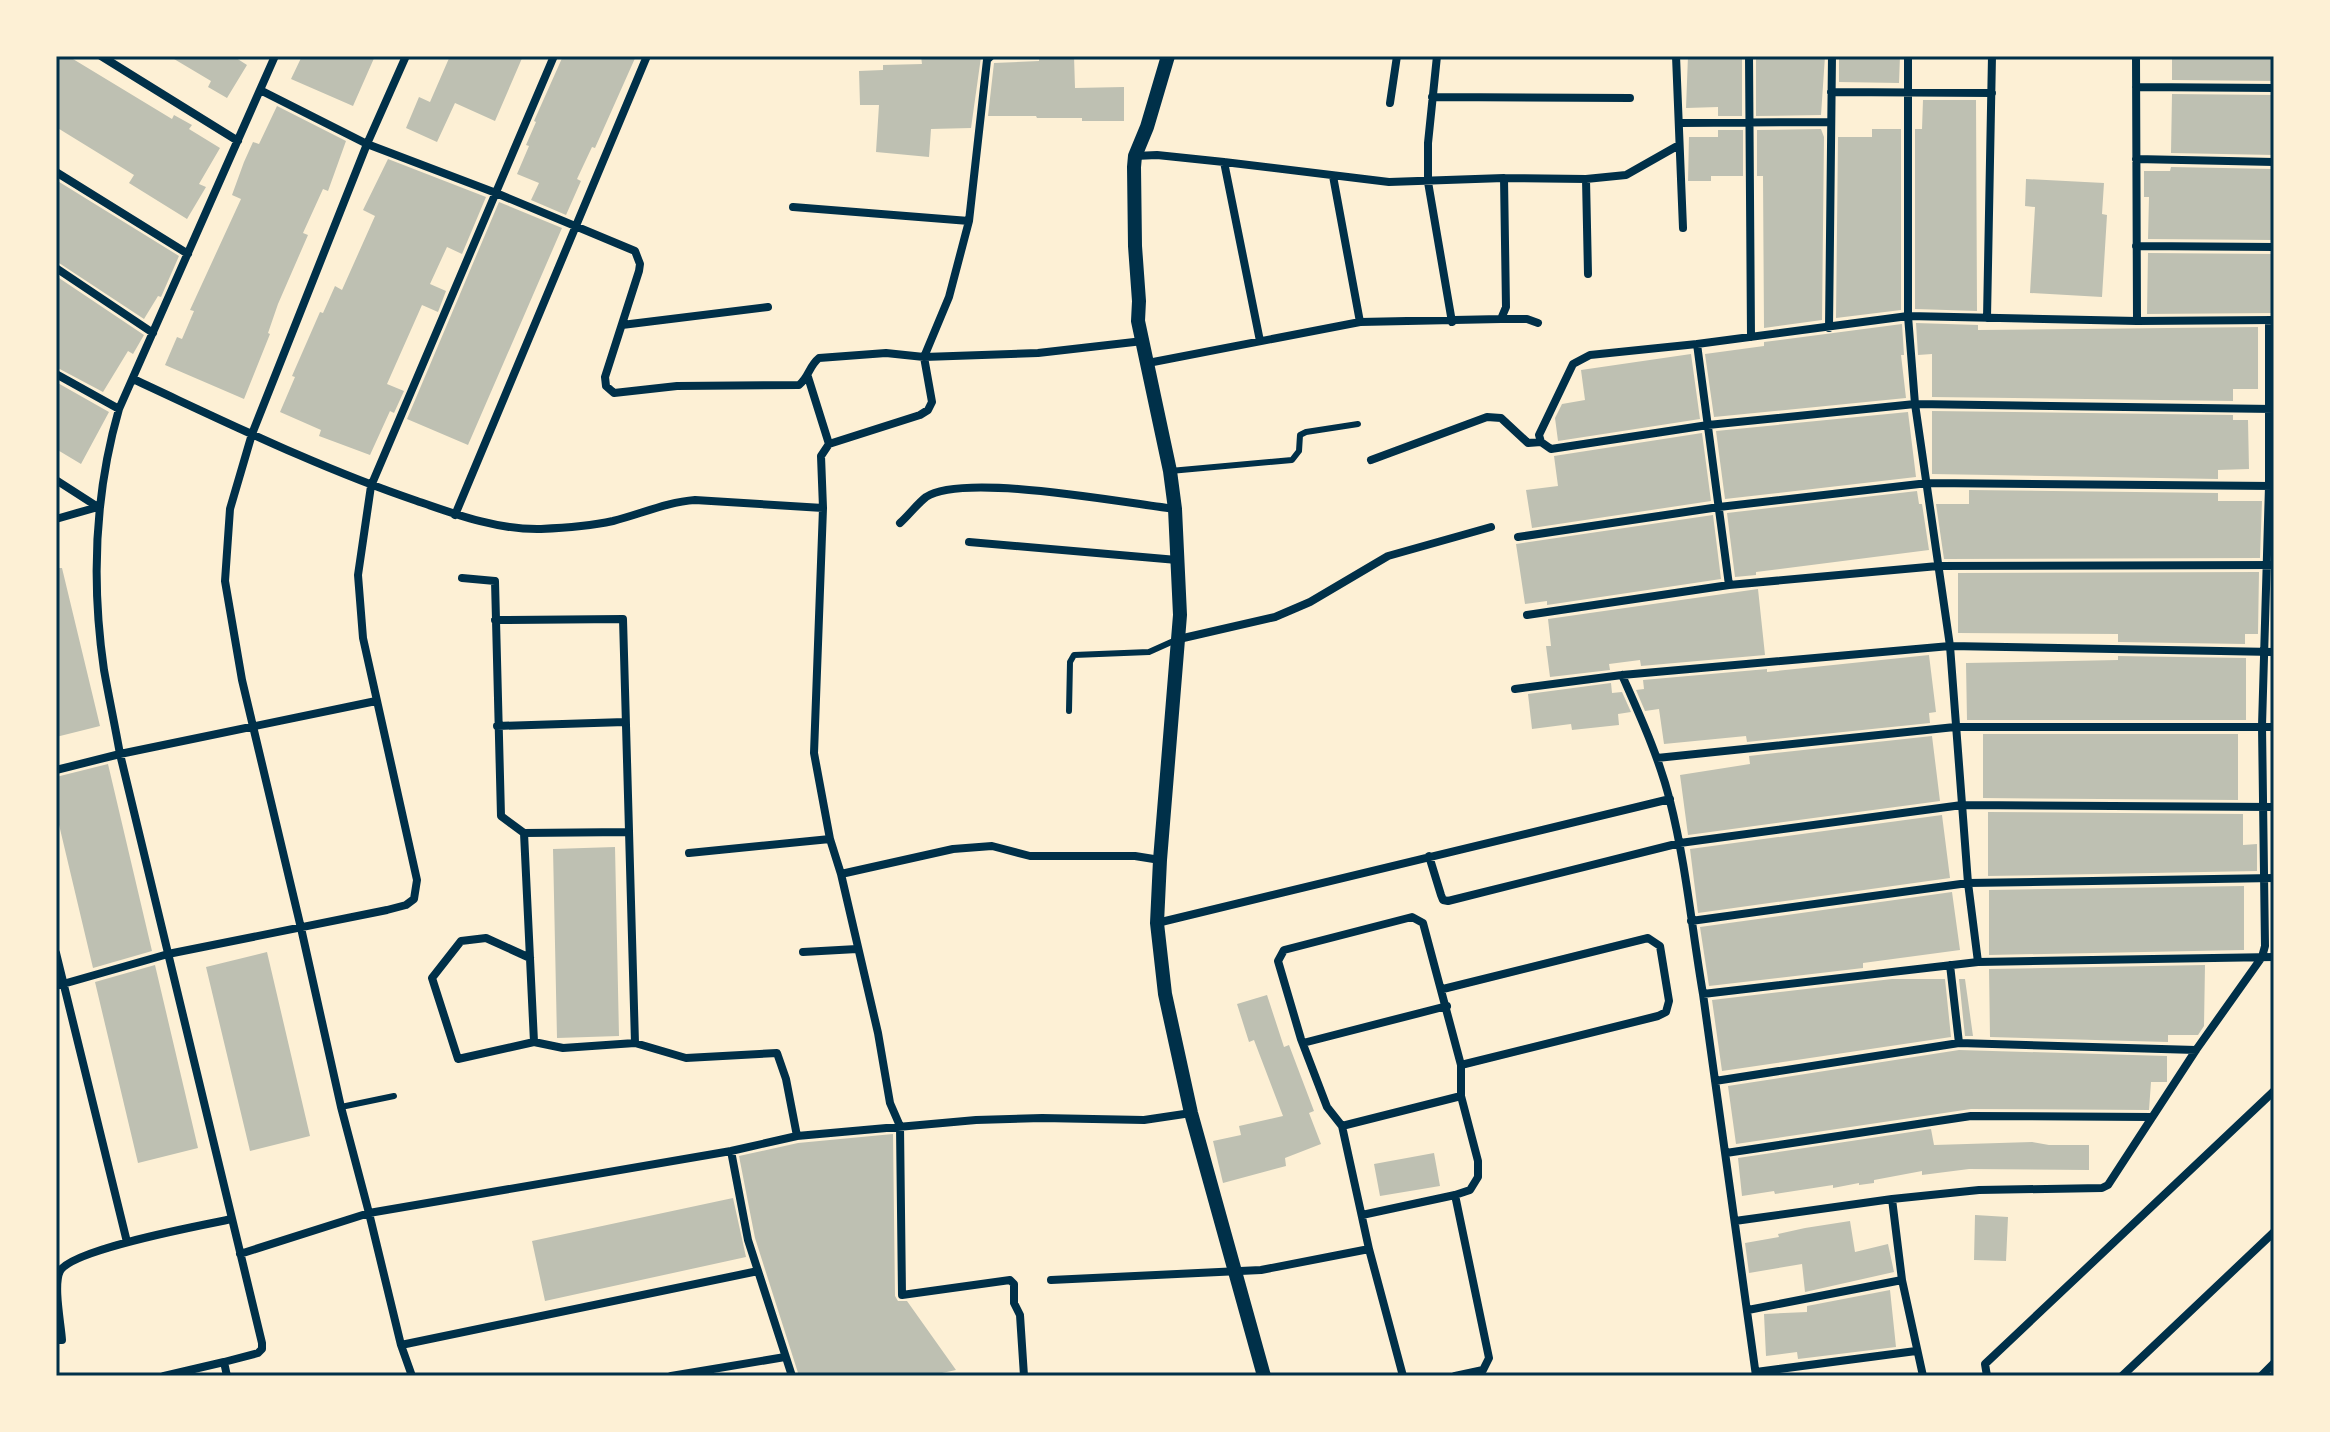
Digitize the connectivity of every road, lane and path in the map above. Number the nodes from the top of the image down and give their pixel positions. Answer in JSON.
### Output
{"nodes":[{"id":1,"x":101,"y":56,"type":"edge"},
{"id":2,"x":275,"y":56,"type":"edge"},
{"id":3,"x":406,"y":56,"type":"edge"},
{"id":4,"x":554,"y":56,"type":"edge"},
{"id":5,"x":647,"y":56,"type":"edge"},
{"id":6,"x":991,"y":56,"type":"edge"},
{"id":7,"x":1168,"y":56,"type":"edge"},
{"id":8,"x":1397,"y":56,"type":"edge"},
{"id":9,"x":1437,"y":56,"type":"edge"},
{"id":10,"x":1676,"y":56,"type":"edge"},
{"id":11,"x":1749,"y":56,"type":"edge"},
{"id":12,"x":1832,"y":56,"type":"edge"},
{"id":13,"x":1908,"y":56,"type":"edge"},
{"id":14,"x":1992,"y":56,"type":"edge"},
{"id":15,"x":2136,"y":56,"type":"edge"},
{"id":16,"x":2136,"y":87,"type":"junction"},
{"id":17,"x":2274,"y":88,"type":"edge"},
{"id":18,"x":260,"y":90,"type":"junction"},
{"id":19,"x":1831,"y":92,"type":"junction"},
{"id":20,"x":1908,"y":93,"type":"junction"},
{"id":21,"x":1992,"y":93,"type":"junction"},
{"id":22,"x":1432,"y":97,"type":"junction"},
{"id":23,"x":1630,"y":98,"type":"dead end"},
{"id":24,"x":1390,"y":103,"type":"dead end"},
{"id":25,"x":1750,"y":122,"type":"junction"},
{"id":26,"x":1831,"y":122,"type":"junction"},
{"id":27,"x":1680,"y":123,"type":"junction"},
{"id":28,"x":238,"y":141,"type":"junction"},
{"id":29,"x":367,"y":144,"type":"junction"},
{"id":30,"x":1679,"y":145,"type":"junction"},
{"id":31,"x":1135,"y":156,"type":"junction"},
{"id":32,"x":2136,"y":159,"type":"junction"},
{"id":33,"x":1224,"y":162,"type":"junction"},
{"id":34,"x":2274,"y":162,"type":"edge"},
{"id":35,"x":56,"y":172,"type":"edge"},
{"id":36,"x":1333,"y":176,"type":"junction"},
{"id":37,"x":1504,"y":178,"type":"junction"},
{"id":38,"x":1586,"y":179,"type":"junction"},
{"id":39,"x":1428,"y":182,"type":"junction"},
{"id":40,"x":496,"y":193,"type":"junction"},
{"id":41,"x":793,"y":207,"type":"dead end"},
{"id":42,"x":969,"y":221,"type":"junction"},
{"id":43,"x":574,"y":228,"type":"junction"},
{"id":44,"x":1683,"y":228,"type":"dead end"},
{"id":45,"x":2136,"y":246,"type":"junction"},
{"id":46,"x":2274,"y":247,"type":"edge"},
{"id":47,"x":188,"y":254,"type":"junction"},
{"id":48,"x":56,"y":268,"type":"edge"},
{"id":49,"x":1588,"y":274,"type":"dead end"},
{"id":50,"x":768,"y":307,"type":"dead end"},
{"id":51,"x":1908,"y":316,"type":"junction"},
{"id":52,"x":1987,"y":318,"type":"junction"},
{"id":53,"x":1501,"y":319,"type":"junction"},
{"id":54,"x":2272,"y":320,"type":"edge"},
{"id":55,"x":2137,"y":321,"type":"junction"},
{"id":56,"x":1360,"y":322,"type":"junction"},
{"id":57,"x":1452,"y":322,"type":"junction"},
{"id":58,"x":1538,"y":323,"type":"dead end"},
{"id":59,"x":622,"y":325,"type":"junction"},
{"id":60,"x":1829,"y":328,"type":"junction"},
{"id":61,"x":153,"y":333,"type":"junction"},
{"id":62,"x":1751,"y":337,"type":"junction"},
{"id":63,"x":1143,"y":341,"type":"junction"},
{"id":64,"x":1260,"y":341,"type":"junction"},
{"id":65,"x":1697,"y":344,"type":"junction"},
{"id":66,"x":924,"y":357,"type":"junction"},
{"id":67,"x":1148,"y":363,"type":"junction"},
{"id":68,"x":56,"y":374,"type":"edge"},
{"id":69,"x":808,"y":377,"type":"junction"},
{"id":70,"x":133,"y":379,"type":"junction"},
{"id":71,"x":1915,"y":404,"type":"junction"},
{"id":72,"x":119,"y":409,"type":"junction"},
{"id":73,"x":2271,"y":409,"type":"edge"},
{"id":74,"x":1358,"y":424,"type":"dead end"},
{"id":75,"x":1708,"y":425,"type":"junction"},
{"id":76,"x":252,"y":434,"type":"junction"},
{"id":77,"x":1541,"y":442,"type":"junction"},
{"id":78,"x":829,"y":444,"type":"junction"},
{"id":79,"x":1371,"y":460,"type":"dead end"},
{"id":80,"x":1170,"y":471,"type":"junction"},
{"id":81,"x":56,"y":480,"type":"edge"},
{"id":82,"x":1928,"y":483,"type":"junction"},
{"id":83,"x":371,"y":486,"type":"junction"},
{"id":84,"x":2272,"y":486,"type":"edge"},
{"id":85,"x":98,"y":507,"type":"junction"},
{"id":86,"x":1719,"y":507,"type":"junction"},
{"id":87,"x":823,"y":508,"type":"junction"},
{"id":88,"x":1175,"y":509,"type":"junction"},
{"id":89,"x":455,"y":515,"type":"junction"},
{"id":90,"x":56,"y":519,"type":"edge"},
{"id":91,"x":900,"y":523,"type":"dead end"},
{"id":92,"x":1491,"y":527,"type":"dead end"},
{"id":93,"x":1518,"y":537,"type":"dead end"},
{"id":94,"x":969,"y":542,"type":"dead end"},
{"id":95,"x":1177,"y":560,"type":"junction"},
{"id":96,"x":2270,"y":565,"type":"edge"},
{"id":97,"x":1938,"y":566,"type":"junction"},
{"id":98,"x":462,"y":578,"type":"dead end"},
{"id":99,"x":1729,"y":585,"type":"junction"},
{"id":100,"x":1527,"y":615,"type":"dead end"},
{"id":101,"x":495,"y":620,"type":"junction"},
{"id":102,"x":1179,"y":639,"type":"junction"},
{"id":103,"x":1950,"y":646,"type":"junction"},
{"id":104,"x":2269,"y":652,"type":"edge"},
{"id":105,"x":1622,"y":675,"type":"junction"},
{"id":106,"x":1515,"y":689,"type":"dead end"},
{"id":107,"x":376,"y":701,"type":"junction"},
{"id":108,"x":1069,"y":711,"type":"dead end"},
{"id":109,"x":625,"y":722,"type":"junction"},
{"id":110,"x":497,"y":726,"type":"junction"},
{"id":111,"x":2262,"y":726,"type":"junction"},
{"id":112,"x":1955,"y":727,"type":"junction"},
{"id":113,"x":2274,"y":727,"type":"edge"},
{"id":114,"x":254,"y":728,"type":"junction"},
{"id":115,"x":120,"y":754,"type":"junction"},
{"id":116,"x":1657,"y":758,"type":"junction"},
{"id":117,"x":56,"y":770,"type":"edge"},
{"id":118,"x":1670,"y":799,"type":"junction"},
{"id":119,"x":1962,"y":805,"type":"junction"},
{"id":120,"x":2263,"y":807,"type":"junction"},
{"id":121,"x":2274,"y":807,"type":"edge"},
{"id":122,"x":629,"y":832,"type":"junction"},
{"id":123,"x":524,"y":833,"type":"junction"},
{"id":124,"x":830,"y":839,"type":"junction"},
{"id":125,"x":1680,"y":843,"type":"junction"},
{"id":126,"x":689,"y":853,"type":"dead end"},
{"id":127,"x":1429,"y":856,"type":"junction"},
{"id":128,"x":1160,"y":860,"type":"junction"},
{"id":129,"x":841,"y":874,"type":"junction"},
{"id":130,"x":2269,"y":878,"type":"edge"},
{"id":131,"x":1968,"y":883,"type":"junction"},
{"id":132,"x":1691,"y":921,"type":"junction"},
{"id":133,"x":1157,"y":923,"type":"junction"},
{"id":134,"x":301,"y":928,"type":"junction"},
{"id":135,"x":857,"y":949,"type":"junction"},
{"id":136,"x":803,"y":952,"type":"dead end"},
{"id":137,"x":56,"y":953,"type":"edge"},
{"id":138,"x":168,"y":954,"type":"junction"},
{"id":139,"x":2262,"y":957,"type":"junction"},
{"id":140,"x":2274,"y":957,"type":"edge"},
{"id":141,"x":530,"y":958,"type":"junction"},
{"id":142,"x":1978,"y":962,"type":"junction"},
{"id":143,"x":1950,"y":965,"type":"junction"},
{"id":144,"x":60,"y":985,"type":"edge"},
{"id":145,"x":1443,"y":989,"type":"junction"},
{"id":146,"x":1703,"y":994,"type":"junction"},
{"id":147,"x":1447,"y":1006,"type":"junction"},
{"id":148,"x":534,"y":1042,"type":"junction"},
{"id":149,"x":635,"y":1043,"type":"junction"},
{"id":150,"x":1303,"y":1043,"type":"junction"},
{"id":151,"x":1959,"y":1043,"type":"junction"},
{"id":152,"x":2196,"y":1050,"type":"junction"},
{"id":153,"x":1461,"y":1065,"type":"junction"},
{"id":154,"x":1715,"y":1081,"type":"junction"},
{"id":155,"x":2274,"y":1091,"type":"edge"},
{"id":156,"x":394,"y":1096,"type":"dead end"},
{"id":157,"x":1461,"y":1096,"type":"junction"},
{"id":158,"x":341,"y":1107,"type":"junction"},
{"id":159,"x":1191,"y":1113,"type":"junction"},
{"id":160,"x":2151,"y":1117,"type":"junction"},
{"id":161,"x":900,"y":1126,"type":"junction"},
{"id":162,"x":1342,"y":1126,"type":"junction"},
{"id":163,"x":797,"y":1136,"type":"junction"},
{"id":164,"x":731,"y":1151,"type":"junction"},
{"id":165,"x":1726,"y":1153,"type":"junction"},
{"id":166,"x":1455,"y":1195,"type":"junction"},
{"id":167,"x":1892,"y":1199,"type":"junction"},
{"id":168,"x":369,"y":1213,"type":"junction"},
{"id":169,"x":1362,"y":1215,"type":"junction"},
{"id":170,"x":232,"y":1219,"type":"junction"},
{"id":171,"x":1735,"y":1221,"type":"junction"},
{"id":172,"x":2274,"y":1232,"type":"edge"},
{"id":173,"x":127,"y":1242,"type":"junction"},
{"id":174,"x":1369,"y":1249,"type":"junction"},
{"id":175,"x":240,"y":1254,"type":"junction"},
{"id":176,"x":1236,"y":1270,"type":"junction"},
{"id":177,"x":758,"y":1271,"type":"junction"},
{"id":178,"x":1051,"y":1280,"type":"dead end"},
{"id":179,"x":1902,"y":1280,"type":"junction"},
{"id":180,"x":1748,"y":1310,"type":"junction"},
{"id":181,"x":56,"y":1340,"type":"edge"},
{"id":182,"x":401,"y":1345,"type":"junction"},
{"id":183,"x":1916,"y":1351,"type":"junction"},
{"id":184,"x":785,"y":1357,"type":"junction"},
{"id":185,"x":224,"y":1362,"type":"junction"},
{"id":186,"x":2274,"y":1363,"type":"edge"},
{"id":187,"x":700,"y":1373,"type":"edge"},
{"id":188,"x":1756,"y":1374,"type":"edge"},
{"id":189,"x":164,"y":1376,"type":"edge"},
{"id":190,"x":227,"y":1376,"type":"edge"},
{"id":191,"x":412,"y":1376,"type":"edge"},
{"id":192,"x":671,"y":1376,"type":"edge"},
{"id":193,"x":792,"y":1376,"type":"edge"},
{"id":194,"x":1024,"y":1376,"type":"edge"},
{"id":195,"x":1264,"y":1376,"type":"edge"},
{"id":196,"x":1403,"y":1376,"type":"edge"},
{"id":197,"x":1455,"y":1376,"type":"edge"},
{"id":198,"x":1923,"y":1376,"type":"edge"},
{"id":199,"x":1987,"y":1376,"type":"edge"},
{"id":200,"x":2122,"y":1376,"type":"edge"},
{"id":201,"x":2261,"y":1376,"type":"edge"}],
"edges":[{"from":1,"to":28,"type":"street"},
{"from":2,"to":18,"type":"street"},
{"from":3,"to":29,"type":"street"},
{"from":4,"to":40,"type":"street"},
{"from":5,"to":43,"type":"street"},
{"from":6,"to":42,"type":"street"},
{"from":7,"to":31,"type":"street"},
{"from":8,"to":24,"type":"street"},
{"from":9,"to":22,"type":"street"},
{"from":10,"to":27,"type":"street"},
{"from":11,"to":25,"type":"street"},
{"from":12,"to":19,"type":"street"},
{"from":13,"to":20,"type":"street"},
{"from":14,"to":21,"type":"street"},
{"from":15,"to":16,"type":"street"},
{"from":16,"to":17,"type":"street"},
{"from":16,"to":32,"type":"street"},
{"from":18,"to":28,"type":"street"},
{"from":18,"to":29,"type":"street"},
{"from":19,"to":20,"type":"street"},
{"from":19,"to":26,"type":"street"},
{"from":20,"to":21,"type":"street"},
{"from":20,"to":51,"type":"street"},
{"from":21,"to":52,"type":"street"},
{"from":22,"to":23,"type":"street"},
{"from":22,"to":39,"type":"street"},
{"from":25,"to":26,"type":"street"},
{"from":25,"to":27,"type":"street"},
{"from":25,"to":62,"type":"street"},
{"from":26,"to":60,"type":"street"},
{"from":27,"to":30,"type":"street"},
{"from":28,"to":47,"type":"street"},
{"from":29,"to":40,"type":"street"},
{"from":29,"to":76,"type":"street"},
{"from":30,"to":38,"type":"street"},
{"from":30,"to":44,"type":"street"},
{"from":31,"to":33,"type":"street"},
{"from":31,"to":63,"type":"street"},
{"from":32,"to":34,"type":"street"},
{"from":32,"to":45,"type":"street"},
{"from":33,"to":36,"type":"street"},
{"from":33,"to":64,"type":"street"},
{"from":35,"to":47,"type":"street"},
{"from":36,"to":39,"type":"street"},
{"from":36,"to":56,"type":"street"},
{"from":37,"to":38,"type":"street"},
{"from":37,"to":39,"type":"street"},
{"from":37,"to":53,"type":"street"},
{"from":38,"to":49,"type":"street"},
{"from":39,"to":57,"type":"street"},
{"from":40,"to":43,"type":"street"},
{"from":40,"to":83,"type":"street"},
{"from":41,"to":42,"type":"street"},
{"from":42,"to":66,"type":"street"},
{"from":43,"to":59,"type":"street"},
{"from":43,"to":89,"type":"street"},
{"from":45,"to":46,"type":"street"},
{"from":45,"to":55,"type":"street"},
{"from":47,"to":61,"type":"street"},
{"from":48,"to":61,"type":"street"},
{"from":50,"to":59,"type":"street"},
{"from":51,"to":52,"type":"street"},
{"from":51,"to":60,"type":"street"},
{"from":51,"to":71,"type":"street"},
{"from":52,"to":55,"type":"street"},
{"from":53,"to":57,"type":"street"},
{"from":53,"to":58,"type":"street"},
{"from":54,"to":55,"type":"street"},
{"from":54,"to":73,"type":"street"},
{"from":56,"to":57,"type":"street"},
{"from":56,"to":64,"type":"street"},
{"from":59,"to":69,"type":"street"},
{"from":60,"to":62,"type":"street"},
{"from":61,"to":70,"type":"street"},
{"from":62,"to":65,"type":"street"},
{"from":63,"to":66,"type":"street"},
{"from":63,"to":67,"type":"street"},
{"from":64,"to":67,"type":"street"},
{"from":65,"to":75,"type":"street"},
{"from":65,"to":77,"type":"street"},
{"from":66,"to":69,"type":"street"},
{"from":66,"to":78,"type":"street"},
{"from":67,"to":80,"type":"street"},
{"from":68,"to":72,"type":"street"},
{"from":69,"to":78,"type":"street"},
{"from":70,"to":72,"type":"street"},
{"from":70,"to":76,"type":"street"},
{"from":71,"to":73,"type":"street"},
{"from":71,"to":75,"type":"street"},
{"from":71,"to":82,"type":"street"},
{"from":72,"to":85,"type":"street"},
{"from":73,"to":84,"type":"street"},
{"from":74,"to":80,"type":"lane"},
{"from":75,"to":77,"type":"street"},
{"from":75,"to":86,"type":"street"},
{"from":76,"to":83,"type":"street"},
{"from":76,"to":114,"type":"street"},
{"from":77,"to":79,"type":"street"},
{"from":78,"to":87,"type":"street"},
{"from":80,"to":88,"type":"street"},
{"from":81,"to":85,"type":"street"},
{"from":82,"to":84,"type":"street"},
{"from":82,"to":86,"type":"street"},
{"from":82,"to":97,"type":"street"},
{"from":83,"to":89,"type":"street"},
{"from":83,"to":107,"type":"street"},
{"from":84,"to":96,"type":"street"},
{"from":85,"to":90,"type":"street"},
{"from":85,"to":115,"type":"street"},
{"from":86,"to":93,"type":"street"},
{"from":86,"to":99,"type":"street"},
{"from":87,"to":89,"type":"street"},
{"from":87,"to":124,"type":"street"},
{"from":88,"to":91,"type":"street"},
{"from":88,"to":95,"type":"street"},
{"from":92,"to":102,"type":"street"},
{"from":94,"to":95,"type":"street"},
{"from":95,"to":102,"type":"street"},
{"from":96,"to":97,"type":"street"},
{"from":96,"to":104,"type":"street"},
{"from":97,"to":99,"type":"street"},
{"from":97,"to":103,"type":"street"},
{"from":98,"to":101,"type":"street"},
{"from":99,"to":100,"type":"street"},
{"from":101,"to":109,"type":"street"},
{"from":101,"to":110,"type":"street"},
{"from":102,"to":108,"type":"lane"},
{"from":102,"to":128,"type":"street"},
{"from":103,"to":104,"type":"street"},
{"from":103,"to":105,"type":"street"},
{"from":103,"to":112,"type":"street"},
{"from":104,"to":111,"type":"street"},
{"from":105,"to":106,"type":"street"},
{"from":105,"to":116,"type":"street"},
{"from":107,"to":114,"type":"street"},
{"from":107,"to":134,"type":"street"},
{"from":109,"to":110,"type":"street"},
{"from":109,"to":122,"type":"street"},
{"from":110,"to":123,"type":"street"},
{"from":111,"to":112,"type":"street"},
{"from":111,"to":113,"type":"street"},
{"from":111,"to":120,"type":"street"},
{"from":112,"to":116,"type":"street"},
{"from":112,"to":119,"type":"street"},
{"from":114,"to":115,"type":"street"},
{"from":114,"to":134,"type":"street"},
{"from":115,"to":117,"type":"street"},
{"from":115,"to":138,"type":"street"},
{"from":116,"to":118,"type":"street"},
{"from":118,"to":125,"type":"street"},
{"from":118,"to":127,"type":"street"},
{"from":119,"to":120,"type":"street"},
{"from":119,"to":125,"type":"street"},
{"from":119,"to":131,"type":"street"},
{"from":120,"to":121,"type":"street"},
{"from":120,"to":130,"type":"street"},
{"from":122,"to":123,"type":"street"},
{"from":122,"to":149,"type":"street"},
{"from":123,"to":141,"type":"street"},
{"from":124,"to":126,"type":"street"},
{"from":124,"to":129,"type":"street"},
{"from":125,"to":127,"type":"street"},
{"from":125,"to":132,"type":"street"},
{"from":127,"to":133,"type":"street"},
{"from":128,"to":129,"type":"street"},
{"from":128,"to":133,"type":"street"},
{"from":129,"to":135,"type":"street"},
{"from":130,"to":131,"type":"street"},
{"from":130,"to":139,"type":"street"},
{"from":131,"to":132,"type":"street"},
{"from":131,"to":142,"type":"street"},
{"from":132,"to":146,"type":"street"},
{"from":133,"to":159,"type":"street"},
{"from":134,"to":138,"type":"street"},
{"from":134,"to":158,"type":"street"},
{"from":135,"to":136,"type":"street"},
{"from":135,"to":161,"type":"street"},
{"from":137,"to":144,"type":"street"},
{"from":138,"to":144,"type":"street"},
{"from":138,"to":170,"type":"street"},
{"from":139,"to":140,"type":"street"},
{"from":139,"to":142,"type":"street"},
{"from":139,"to":152,"type":"street"},
{"from":141,"to":148,"type":"street"},
{"from":141,"to":148,"type":"street"},
{"from":142,"to":143,"type":"street"},
{"from":143,"to":146,"type":"street"},
{"from":143,"to":151,"type":"street"},
{"from":144,"to":173,"type":"street"},
{"from":145,"to":147,"type":"street"},
{"from":145,"to":150,"type":"street"},
{"from":145,"to":153,"type":"street"},
{"from":146,"to":154,"type":"street"},
{"from":147,"to":150,"type":"street"},
{"from":147,"to":153,"type":"street"},
{"from":148,"to":149,"type":"street"},
{"from":149,"to":163,"type":"street"},
{"from":150,"to":162,"type":"street"},
{"from":151,"to":152,"type":"street"},
{"from":151,"to":154,"type":"street"},
{"from":152,"to":160,"type":"street"},
{"from":153,"to":157,"type":"street"},
{"from":154,"to":165,"type":"street"},
{"from":155,"to":199,"type":"street"},
{"from":156,"to":158,"type":"lane"},
{"from":157,"to":162,"type":"street"},
{"from":157,"to":166,"type":"street"},
{"from":158,"to":168,"type":"street"},
{"from":159,"to":161,"type":"street"},
{"from":159,"to":176,"type":"street"},
{"from":160,"to":165,"type":"street"},
{"from":160,"to":167,"type":"street"},
{"from":161,"to":163,"type":"street"},
{"from":161,"to":194,"type":"street"},
{"from":162,"to":169,"type":"street"},
{"from":163,"to":164,"type":"street"},
{"from":164,"to":168,"type":"street"},
{"from":164,"to":177,"type":"street"},
{"from":165,"to":171,"type":"street"},
{"from":166,"to":169,"type":"street"},
{"from":166,"to":197,"type":"street"},
{"from":167,"to":171,"type":"street"},
{"from":167,"to":179,"type":"street"},
{"from":168,"to":175,"type":"street"},
{"from":168,"to":182,"type":"street"},
{"from":169,"to":174,"type":"street"},
{"from":170,"to":173,"type":"street"},
{"from":170,"to":175,"type":"street"},
{"from":171,"to":180,"type":"street"},
{"from":172,"to":200,"type":"street"},
{"from":173,"to":181,"type":"street"},
{"from":174,"to":176,"type":"street"},
{"from":174,"to":196,"type":"street"},
{"from":175,"to":185,"type":"street"},
{"from":176,"to":178,"type":"street"},
{"from":176,"to":195,"type":"street"},
{"from":177,"to":182,"type":"street"},
{"from":177,"to":184,"type":"street"},
{"from":179,"to":180,"type":"street"},
{"from":179,"to":183,"type":"street"},
{"from":180,"to":188,"type":"street"},
{"from":182,"to":191,"type":"street"},
{"from":183,"to":188,"type":"street"},
{"from":183,"to":198,"type":"street"},
{"from":184,"to":187,"type":"street"},
{"from":184,"to":193,"type":"street"},
{"from":185,"to":189,"type":"street"},
{"from":185,"to":190,"type":"street"},
{"from":186,"to":201,"type":"street"},
{"from":187,"to":192,"type":"street"}]}
